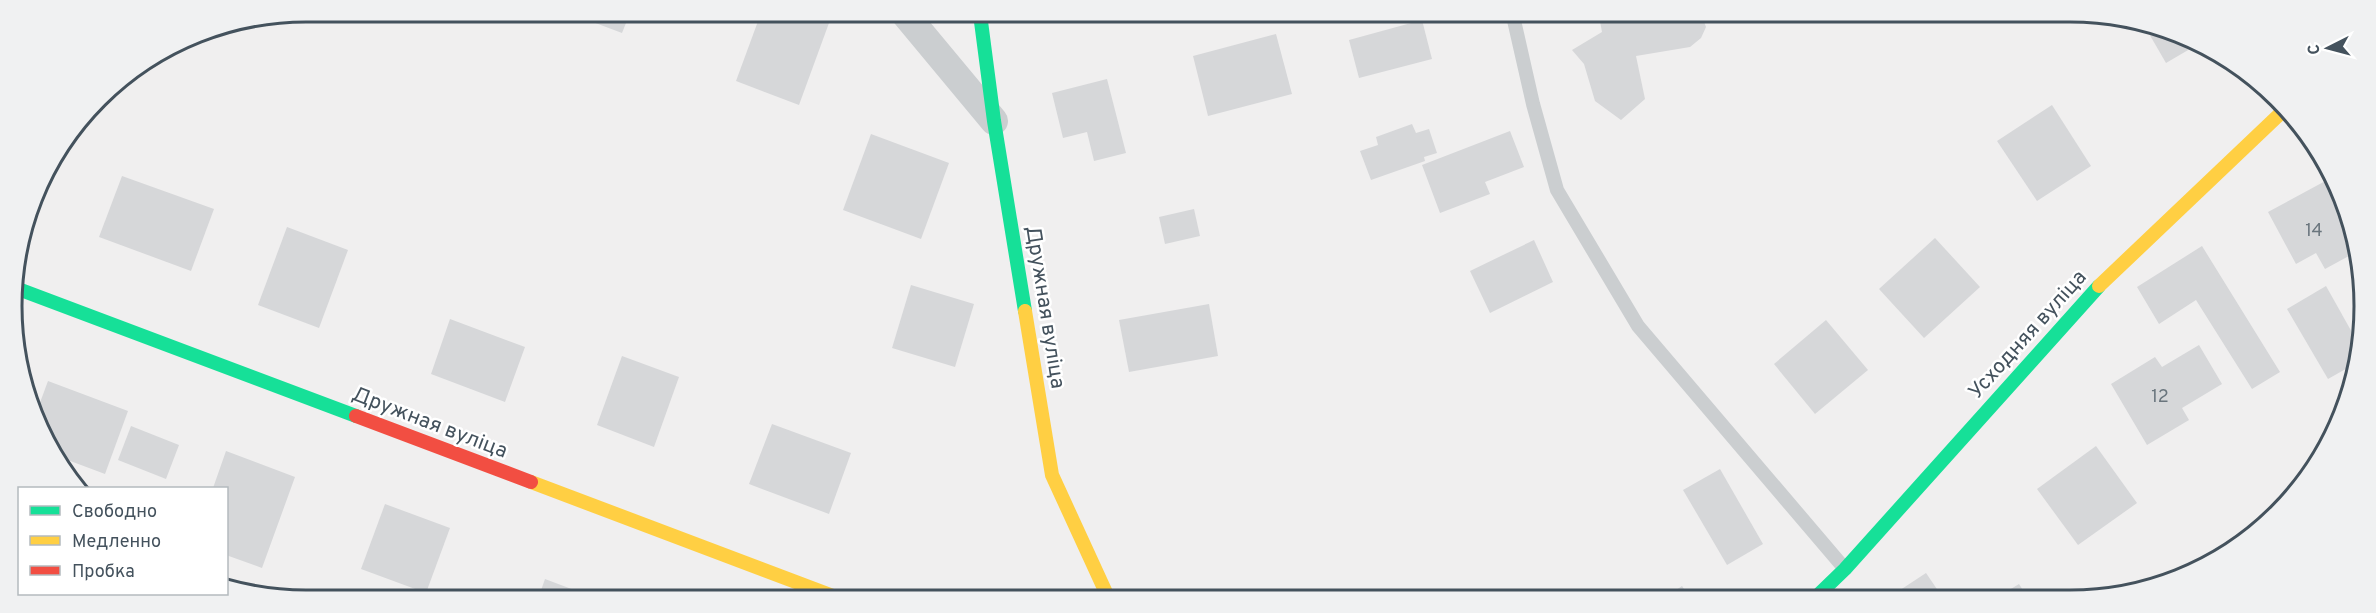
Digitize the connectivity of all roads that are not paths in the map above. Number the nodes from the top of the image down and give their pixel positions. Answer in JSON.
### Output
{"nodes":[{"id":1,"x":912,"y":22,"type":"edge"},
{"id":2,"x":981,"y":22,"type":"edge"},
{"id":3,"x":1514,"y":22,"type":"edge"},
{"id":4,"x":2279,"y":115,"type":"edge"},
{"id":5,"x":994,"y":121,"type":"junction"},
{"id":6,"x":23,"y":291,"type":"edge"},
{"id":7,"x":1845,"y":569,"type":"junction"},
{"id":8,"x":817,"y":590,"type":"edge"},
{"id":9,"x":1105,"y":590,"type":"edge"},
{"id":10,"x":1823,"y":590,"type":"edge"}],
"edges":[{"from":1,"to":5,"type":"street"},
{"from":2,"to":5,"type":"street","name":"Дружная вуліца"},
{"from":3,"to":7,"type":"lane"},
{"from":4,"to":7,"type":"street","name":"Усходняя вуліца"},
{"from":5,"to":9,"type":"street","name":"Дружная вуліца"},
{"from":6,"to":8,"type":"street","name":"Дружная вуліца"},
{"from":7,"to":10,"type":"street","name":"Усходняя вуліца"}]}
